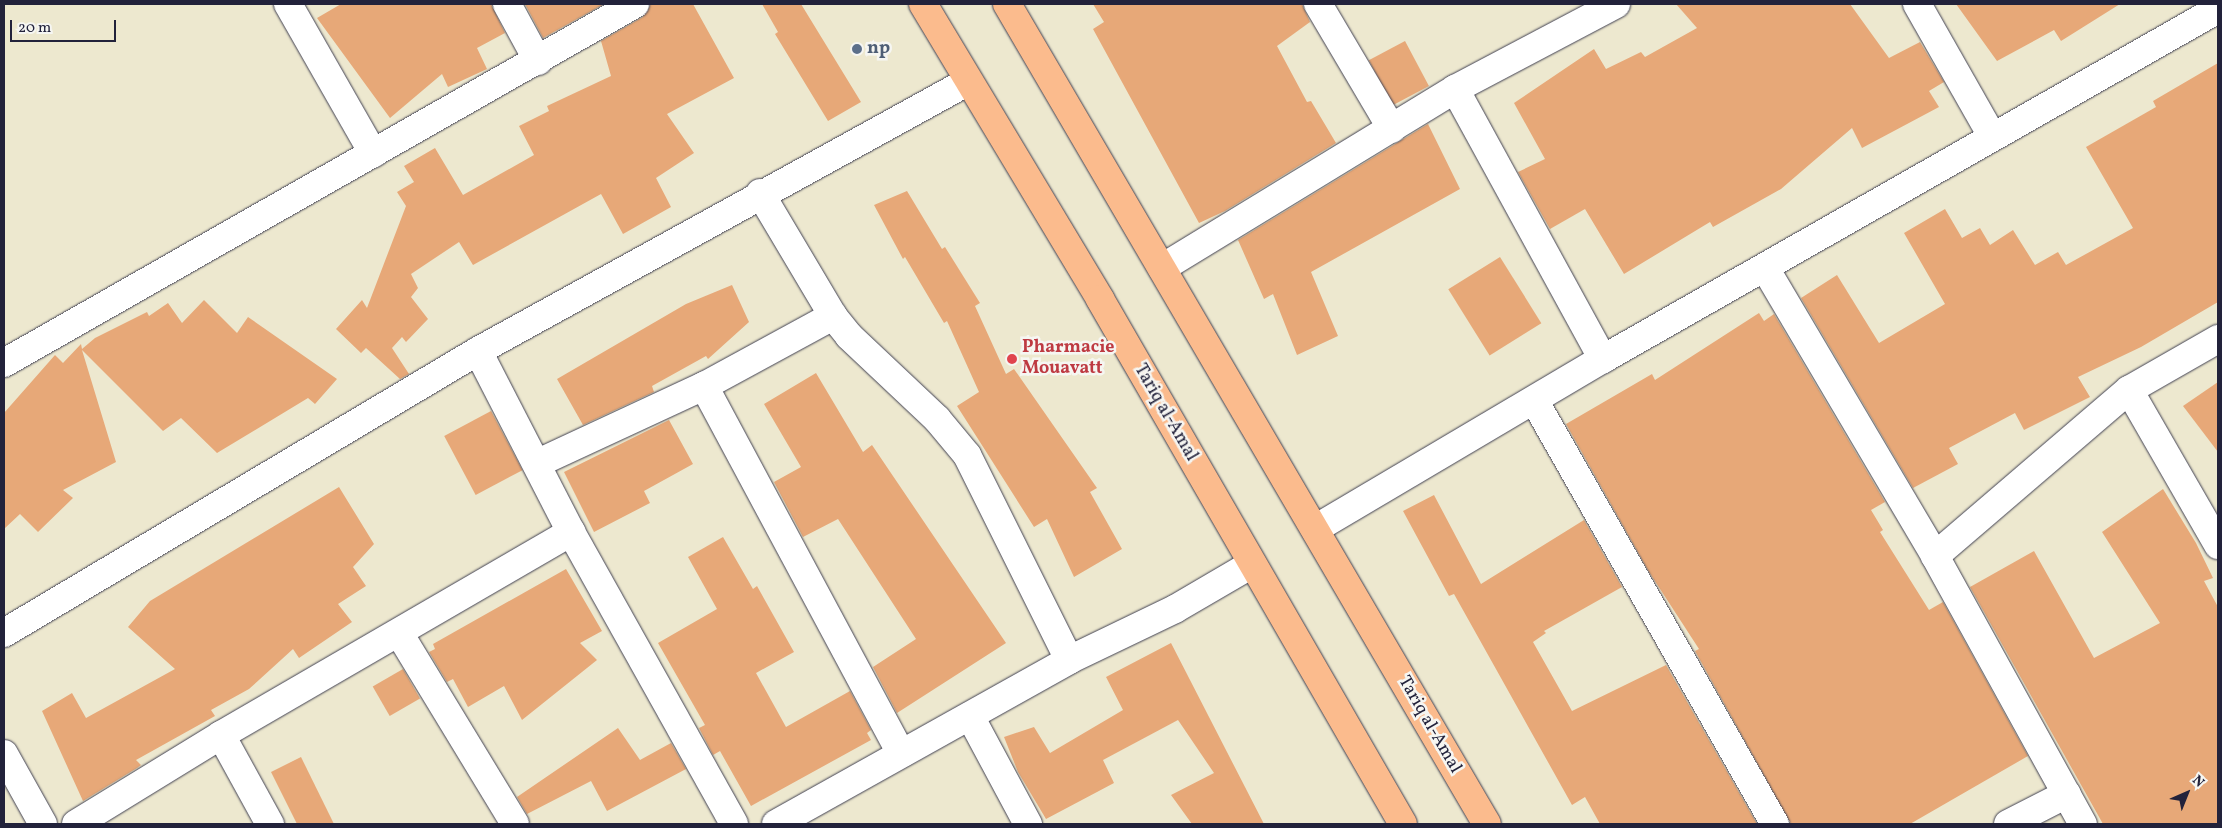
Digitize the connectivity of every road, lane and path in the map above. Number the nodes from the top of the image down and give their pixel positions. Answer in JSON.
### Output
{"nodes":[{"id":1,"x":288,"y":4,"type":"edge"},
{"id":2,"x":507,"y":4,"type":"edge"},
{"id":3,"x":635,"y":4,"type":"edge"},
{"id":4,"x":923,"y":4,"type":"edge"},
{"id":5,"x":1008,"y":4,"type":"edge"},
{"id":6,"x":1318,"y":4,"type":"edge"},
{"id":7,"x":1615,"y":4,"type":"edge"},
{"id":8,"x":1917,"y":4,"type":"edge"},
{"id":9,"x":2218,"y":8,"type":"edge"},
{"id":10,"x":538,"y":61,"type":"junction"},
{"id":11,"x":969,"y":81,"type":"junction"},
{"id":12,"x":1456,"y":89,"type":"junction"},
{"id":13,"x":1392,"y":129,"type":"junction"},
{"id":14,"x":1992,"y":136,"type":"junction"},
{"id":15,"x":373,"y":153,"type":"junction"},
{"id":16,"x":760,"y":193,"type":"junction"},
{"id":17,"x":1162,"y":268,"type":"junction"},
{"id":18,"x":1765,"y":268,"type":"junction"},
{"id":19,"x":832,"y":316,"type":"junction"},
{"id":20,"x":2218,"y":339,"type":"edge"},
{"id":21,"x":478,"y":351,"type":"junction"},
{"id":22,"x":1603,"y":359,"type":"junction"},
{"id":23,"x":4,"y":363,"type":"edge"},
{"id":24,"x":704,"y":386,"type":"junction"},
{"id":25,"x":2129,"y":390,"type":"junction"},
{"id":26,"x":1534,"y":400,"type":"junction"},
{"id":27,"x":538,"y":463,"type":"junction"},
{"id":28,"x":1315,"y":529,"type":"junction"},
{"id":29,"x":571,"y":532,"type":"junction"},
{"id":30,"x":2218,"y":545,"type":"edge"},
{"id":31,"x":1936,"y":556,"type":"junction"},
{"id":32,"x":1252,"y":564,"type":"junction"},
{"id":33,"x":399,"y":632,"type":"junction"},
{"id":34,"x":4,"y":634,"type":"edge"},
{"id":35,"x":1068,"y":660,"type":"junction"},
{"id":36,"x":970,"y":716,"type":"junction"},
{"id":37,"x":220,"y":735,"type":"junction"},
{"id":38,"x":902,"y":753,"type":"junction"},
{"id":39,"x":4,"y":754,"type":"edge"},
{"id":40,"x":2067,"y":794,"type":"junction"},
{"id":41,"x":43,"y":824,"type":"edge"},
{"id":42,"x":76,"y":824,"type":"edge"},
{"id":43,"x":270,"y":824,"type":"edge"},
{"id":44,"x":515,"y":824,"type":"edge"},
{"id":45,"x":734,"y":824,"type":"edge"},
{"id":46,"x":776,"y":824,"type":"edge"},
{"id":47,"x":1028,"y":824,"type":"edge"},
{"id":48,"x":1402,"y":824,"type":"edge"},
{"id":49,"x":1487,"y":824,"type":"edge"},
{"id":50,"x":1775,"y":824,"type":"edge"},
{"id":51,"x":2008,"y":824,"type":"edge"},
{"id":52,"x":2083,"y":824,"type":"edge"}],
"edges":[{"from":1,"to":15,"type":"street"},
{"from":2,"to":10,"type":"street"},
{"from":3,"to":10,"type":"street"},
{"from":4,"to":11,"type":"highway","name":"Tariq al-Amal"},
{"from":5,"to":17,"type":"highway","name":"Tariq al-Amal"},
{"from":6,"to":13,"type":"street"},
{"from":7,"to":12,"type":"street"},
{"from":8,"to":14,"type":"street"},
{"from":9,"to":14,"type":"street"},
{"from":10,"to":15,"type":"street"},
{"from":11,"to":16,"type":"street"},
{"from":11,"to":32,"type":"highway","name":"Tariq al-Amal"},
{"from":12,"to":13,"type":"street"},
{"from":12,"to":22,"type":"street"},
{"from":13,"to":17,"type":"street"},
{"from":14,"to":18,"type":"street"},
{"from":15,"to":23,"type":"street"},
{"from":16,"to":19,"type":"street"},
{"from":16,"to":21,"type":"street"},
{"from":17,"to":28,"type":"highway","name":"Tariq al-Amal"},
{"from":18,"to":22,"type":"street"},
{"from":18,"to":31,"type":"street"},
{"from":19,"to":24,"type":"street"},
{"from":19,"to":35,"type":"street"},
{"from":20,"to":25,"type":"street"},
{"from":21,"to":27,"type":"street"},
{"from":21,"to":34,"type":"street"},
{"from":22,"to":26,"type":"street"},
{"from":24,"to":27,"type":"street"},
{"from":24,"to":38,"type":"street"},
{"from":25,"to":30,"type":"street"},
{"from":25,"to":31,"type":"street"},
{"from":26,"to":28,"type":"street"},
{"from":26,"to":50,"type":"street"},
{"from":27,"to":29,"type":"street"},
{"from":28,"to":49,"type":"highway","name":"Tariq al-Amal"},
{"from":29,"to":33,"type":"street"},
{"from":29,"to":45,"type":"street"},
{"from":31,"to":40,"type":"street"},
{"from":32,"to":35,"type":"street"},
{"from":32,"to":48,"type":"highway","name":"Tariq al-Amal"},
{"from":33,"to":37,"type":"street"},
{"from":33,"to":44,"type":"street"},
{"from":35,"to":36,"type":"street"},
{"from":36,"to":38,"type":"street"},
{"from":36,"to":47,"type":"street"},
{"from":37,"to":42,"type":"street"},
{"from":37,"to":43,"type":"street"},
{"from":38,"to":46,"type":"street"},
{"from":39,"to":41,"type":"street"},
{"from":40,"to":51,"type":"street"},
{"from":40,"to":52,"type":"street"}]}
